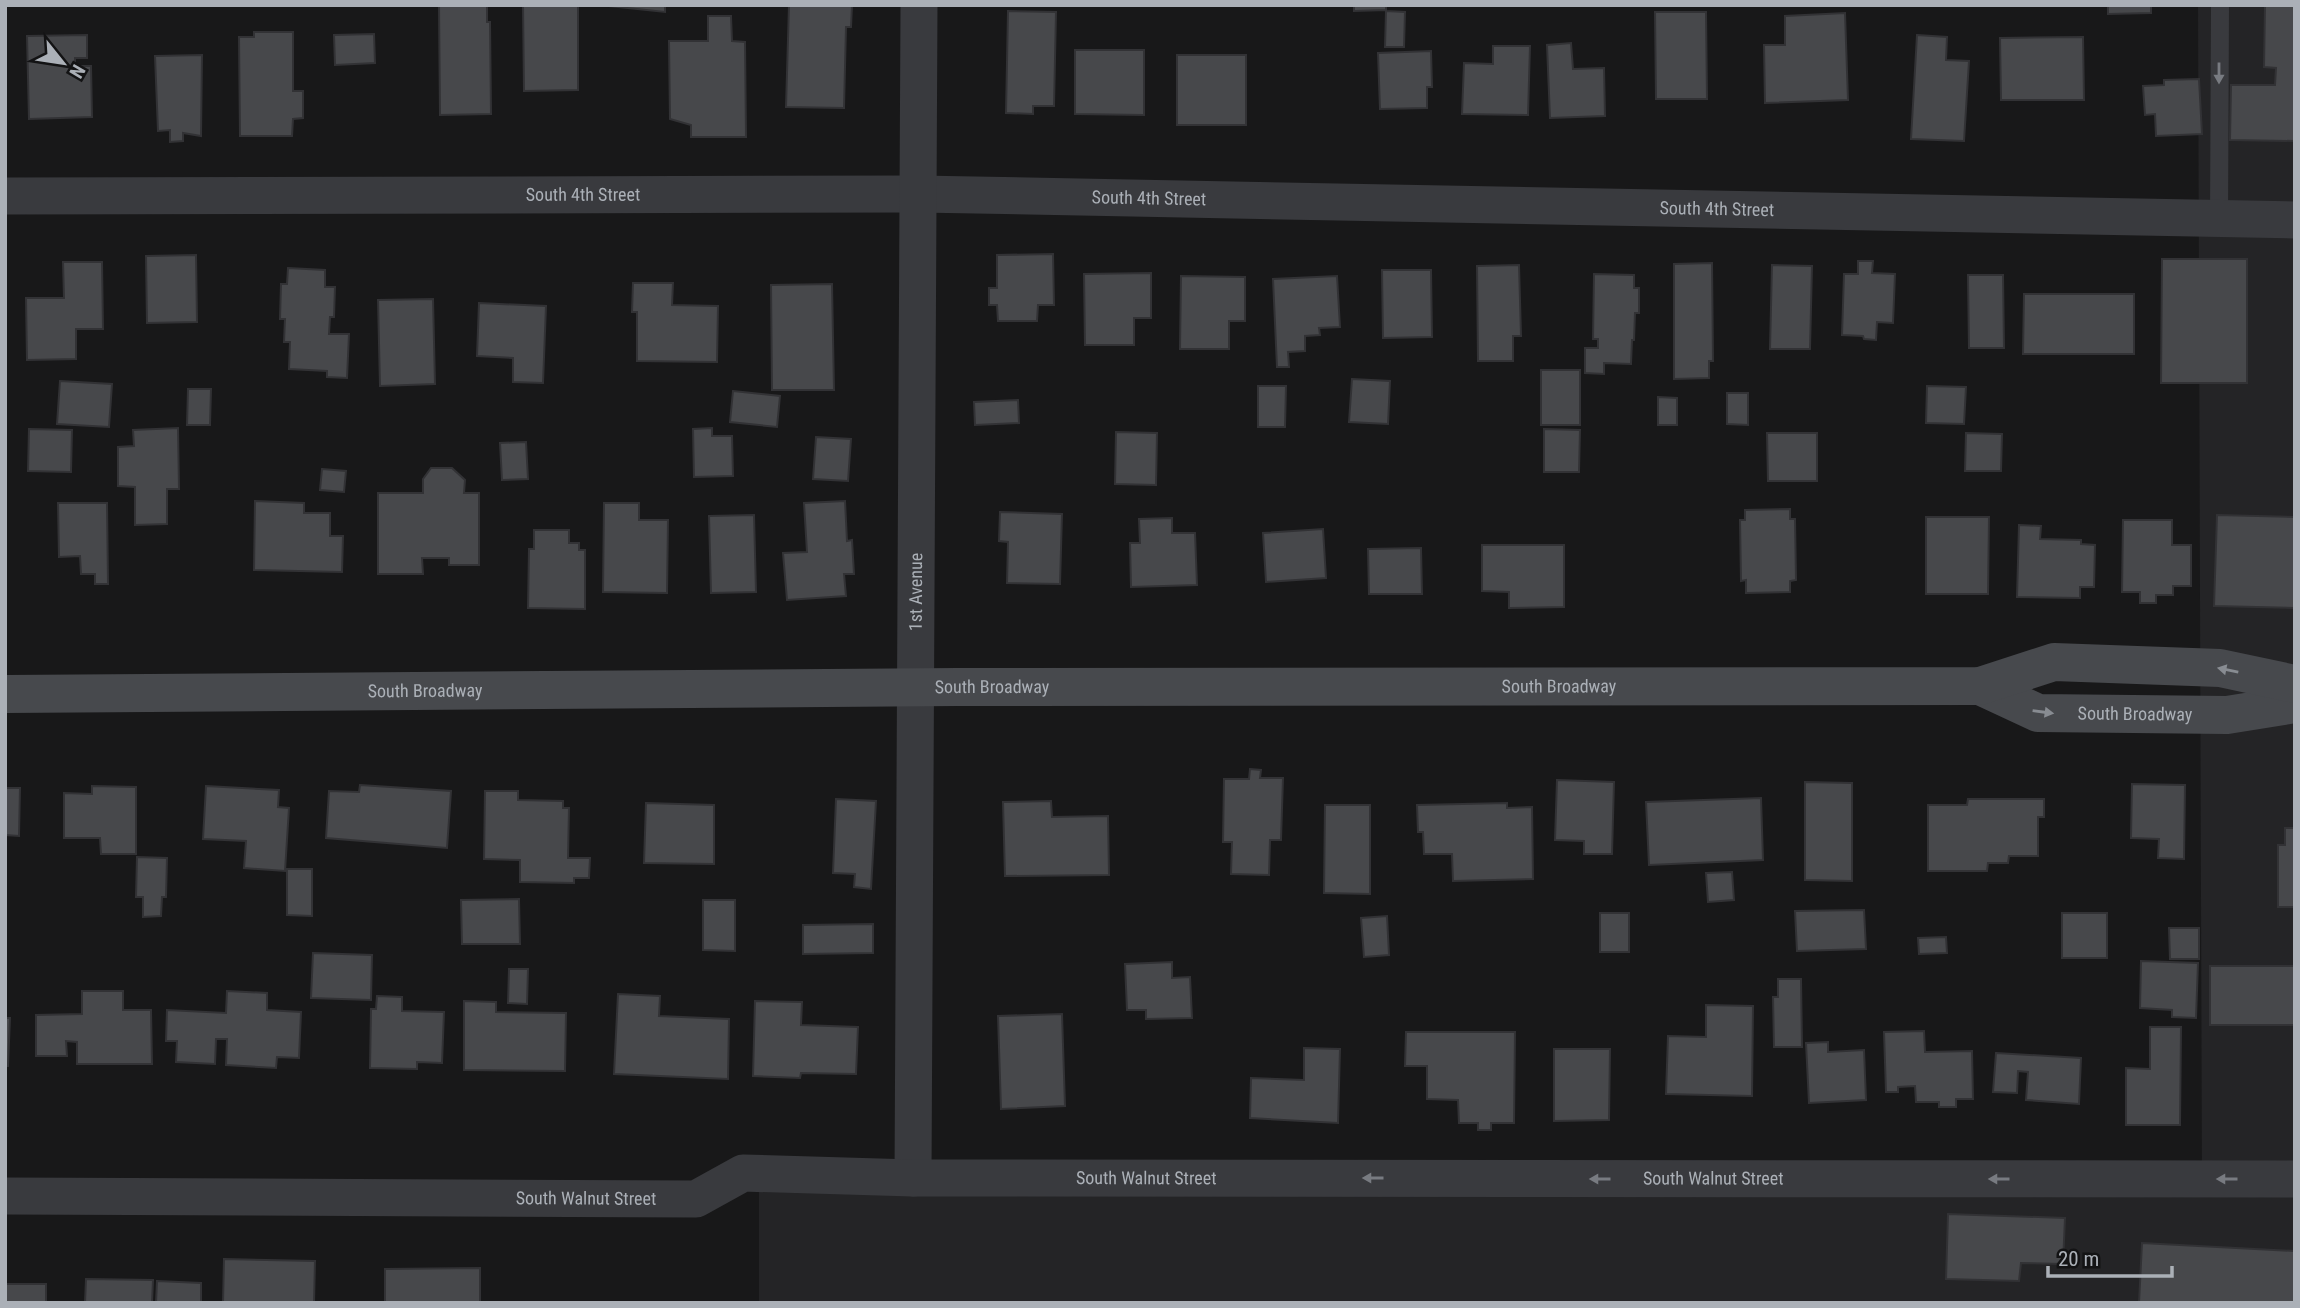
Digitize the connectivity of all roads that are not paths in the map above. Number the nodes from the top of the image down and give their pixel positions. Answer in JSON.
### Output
{"nodes":[{"id":1,"x":919,"y":5,"type":"edge"},
{"id":2,"x":2220,"y":5,"type":"edge"},
{"id":3,"x":919,"y":194,"type":"junction"},
{"id":4,"x":5,"y":196,"type":"edge"},
{"id":5,"x":2219,"y":219,"type":"junction"},
{"id":6,"x":2295,"y":220,"type":"edge"},
{"id":7,"x":2295,"y":684,"type":"edge"},
{"id":8,"x":1980,"y":686,"type":"junction"},
{"id":9,"x":916,"y":687,"type":"junction"},
{"id":10,"x":5,"y":694,"type":"edge"},
{"id":11,"x":2295,"y":704,"type":"edge"},
{"id":12,"x":913,"y":1178,"type":"junction"},
{"id":13,"x":2295,"y":1179,"type":"edge"},
{"id":14,"x":5,"y":1196,"type":"edge"}],
"edges":[{"from":1,"to":3,"type":"street","name":"1st Avenue"},
{"from":2,"to":5,"type":"lane","one_way":true},
{"from":3,"to":4,"type":"street","name":"South 4th Street"},
{"from":3,"to":5,"type":"street","name":"South 4th Street"},
{"from":3,"to":9,"type":"street","name":"1st Avenue"},
{"from":5,"to":6,"type":"street","name":"South 4th Street"},
{"from":7,"to":8,"type":"street","name":"South Broadway","one_way":true},
{"from":8,"to":9,"type":"street","name":"South Broadway"},
{"from":8,"to":11,"type":"street","name":"South Broadway","one_way":true},
{"from":9,"to":10,"type":"street","name":"South Broadway"},
{"from":9,"to":12,"type":"street","name":"1st Avenue"},
{"from":13,"to":12,"type":"street","name":"South Walnut Street","one_way":true},
{"from":12,"to":14,"type":"street","name":"South Walnut Street"}]}
